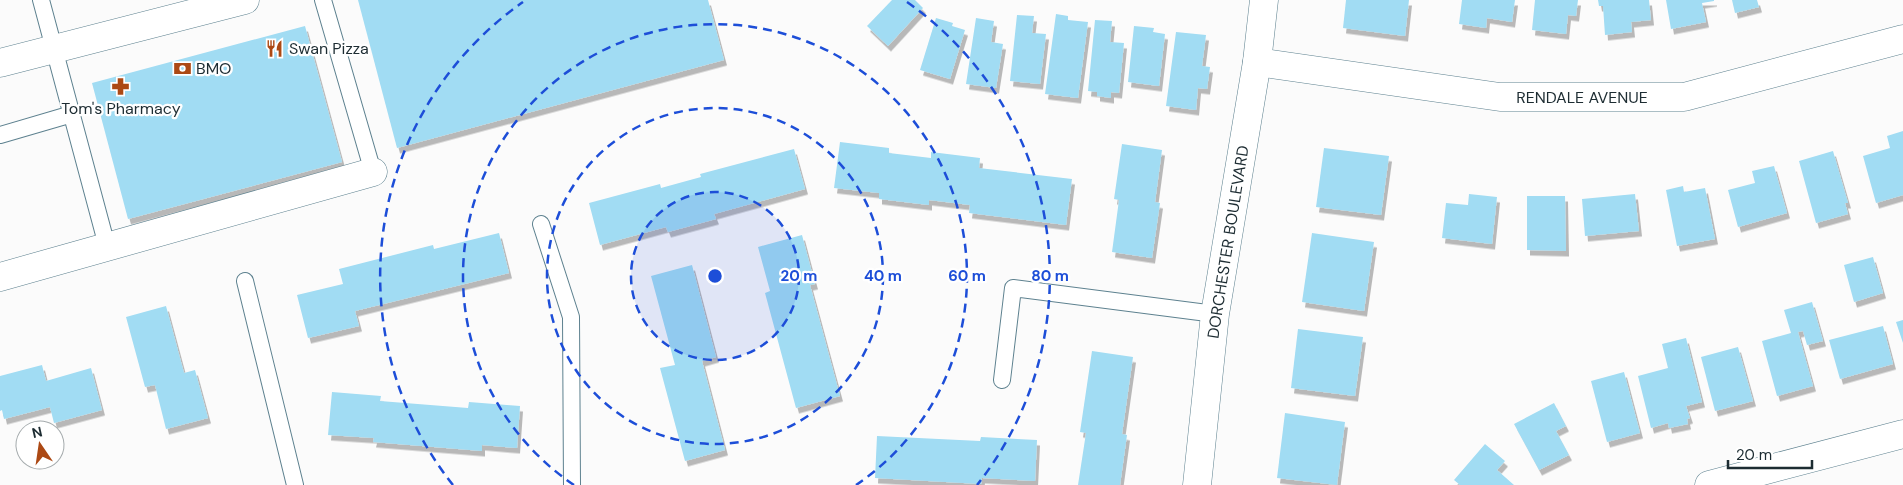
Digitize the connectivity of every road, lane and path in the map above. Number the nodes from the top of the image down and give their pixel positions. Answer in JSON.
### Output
{"nodes":[{"id":1,"x":40,"y":0,"type":"edge"},
{"id":2,"x":245,"y":0,"type":"edge"},
{"id":3,"x":323,"y":0,"type":"edge"},
{"id":4,"x":1264,"y":0,"type":"edge"},
{"id":5,"x":1903,"y":39,"type":"edge"},
{"id":6,"x":54,"y":49,"type":"junction"},
{"id":7,"x":1257,"y":62,"type":"junction"},
{"id":8,"x":0,"y":63,"type":"edge"},
{"id":9,"x":72,"y":114,"type":"junction"},
{"id":10,"x":0,"y":135,"type":"edge"},
{"id":11,"x":373,"y":172,"type":"joint"},
{"id":12,"x":541,"y":224,"type":"dead end"},
{"id":13,"x":107,"y":246,"type":"junction"},
{"id":14,"x":0,"y":277,"type":"edge"},
{"id":15,"x":245,"y":281,"type":"dead end"},
{"id":16,"x":1215,"y":314,"type":"junction"},
{"id":17,"x":1002,"y":380,"type":"dead end"},
{"id":18,"x":1903,"y":434,"type":"edge"},
{"id":19,"x":295,"y":485,"type":"edge"},
{"id":20,"x":572,"y":485,"type":"edge"},
{"id":21,"x":1197,"y":485,"type":"edge"},
{"id":22,"x":1709,"y":485,"type":"edge"}],
"edges":[{"from":1,"to":6,"type":"lane"},
{"from":2,"to":6,"type":"street"},
{"from":3,"to":11,"type":"lane"},
{"from":4,"to":7,"type":"street","name":"DORCHESTER BOULEVARD"},
{"from":5,"to":7,"type":"street","name":"RENDALE AVENUE"},
{"from":6,"to":8,"type":"street"},
{"from":6,"to":9,"type":"lane"},
{"from":7,"to":16,"type":"street","name":"DORCHESTER BOULEVARD"},
{"from":9,"to":10,"type":"lane"},
{"from":9,"to":13,"type":"lane"},
{"from":11,"to":13,"type":"street"},
{"from":12,"to":20,"type":"lane"},
{"from":13,"to":14,"type":"street"},
{"from":15,"to":19,"type":"lane"},
{"from":16,"to":17,"type":"lane"},
{"from":16,"to":21,"type":"street","name":"DORCHESTER BOULEVARD"},
{"from":18,"to":22,"type":"street"}]}
